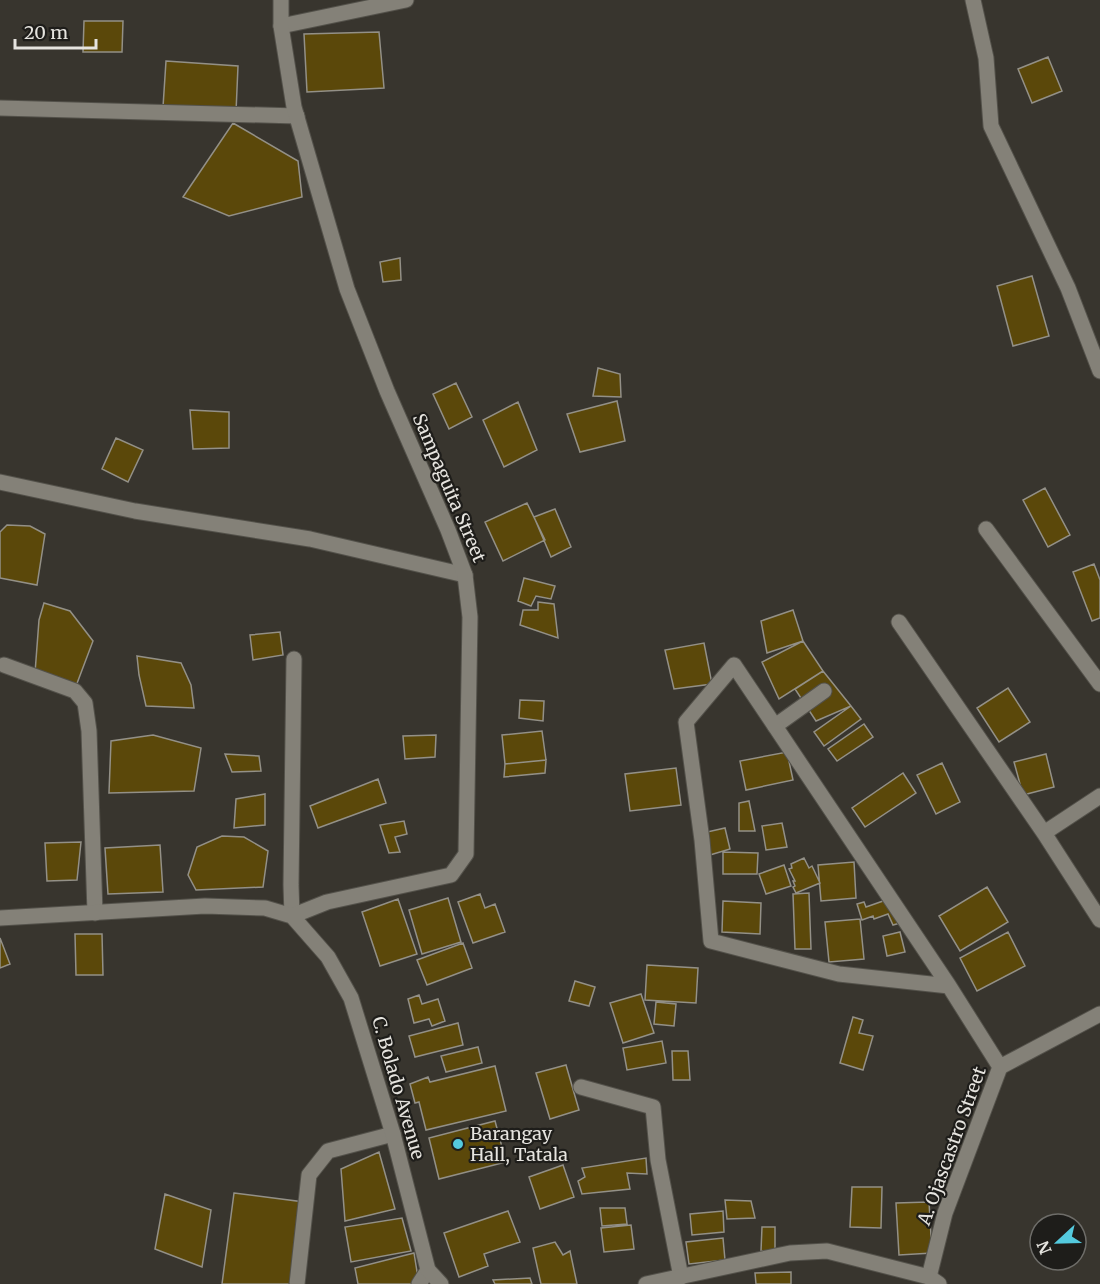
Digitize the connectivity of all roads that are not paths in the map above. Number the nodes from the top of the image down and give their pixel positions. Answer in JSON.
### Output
{"nodes":[{"id":1,"x":281,"y":0,"type":"edge"},
{"id":2,"x":406,"y":0,"type":"edge"},
{"id":3,"x":973,"y":0,"type":"edge"},
{"id":4,"x":281,"y":26,"type":"junction"},
{"id":5,"x":0,"y":108,"type":"edge"},
{"id":6,"x":297,"y":116,"type":"junction"},
{"id":7,"x":1100,"y":371,"type":"edge"},
{"id":8,"x":0,"y":482,"type":"edge"},
{"id":9,"x":986,"y":529,"type":"dead end"},
{"id":10,"x":465,"y":575,"type":"junction"},
{"id":11,"x":899,"y":622,"type":"dead end"},
{"id":12,"x":294,"y":659,"type":"dead end"},
{"id":13,"x":4,"y":664,"type":"dead end"},
{"id":14,"x":1100,"y":684,"type":"edge"},
{"id":15,"x":824,"y":691,"type":"dead end"},
{"id":16,"x":775,"y":726,"type":"junction"},
{"id":17,"x":1100,"y":796,"type":"edge"},
{"id":18,"x":1044,"y":833,"type":"junction"},
{"id":19,"x":95,"y":913,"type":"junction"},
{"id":20,"x":292,"y":916,"type":"junction"},
{"id":21,"x":0,"y":918,"type":"edge"},
{"id":22,"x":1100,"y":920,"type":"edge"},
{"id":23,"x":949,"y":986,"type":"junction"},
{"id":24,"x":1100,"y":1014,"type":"edge"},
{"id":25,"x":1000,"y":1067,"type":"junction"},
{"id":26,"x":581,"y":1087,"type":"dead end"},
{"id":27,"x":393,"y":1134,"type":"junction"},
{"id":28,"x":428,"y":1270,"type":"junction"},
{"id":29,"x":681,"y":1277,"type":"junction"},
{"id":30,"x":934,"y":1281,"type":"edge"},
{"id":31,"x":297,"y":1284,"type":"edge"},
{"id":32,"x":419,"y":1284,"type":"edge"},
{"id":33,"x":441,"y":1284,"type":"edge"},
{"id":34,"x":646,"y":1284,"type":"edge"}],
"edges":[{"from":1,"to":4,"type":"street","name":"Sampaguita Street"},
{"from":2,"to":4,"type":"street"},
{"from":3,"to":7,"type":"street"},
{"from":4,"to":6,"type":"street","name":"Sampaguita Street"},
{"from":5,"to":6,"type":"street"},
{"from":6,"to":10,"type":"street","name":"Sampaguita Street"},
{"from":8,"to":10,"type":"street"},
{"from":9,"to":14,"type":"street"},
{"from":10,"to":20,"type":"street","name":"Sampaguita Street"},
{"from":11,"to":18,"type":"street"},
{"from":12,"to":20,"type":"street"},
{"from":13,"to":19,"type":"street"},
{"from":15,"to":16,"type":"street"},
{"from":16,"to":23,"type":"street"},
{"from":16,"to":23,"type":"street"},
{"from":17,"to":18,"type":"street"},
{"from":18,"to":22,"type":"street"},
{"from":19,"to":20,"type":"street"},
{"from":19,"to":21,"type":"street"},
{"from":20,"to":27,"type":"street","name":"C. Bolado Avenue"},
{"from":23,"to":25,"type":"street"},
{"from":24,"to":25,"type":"street","name":"A. Ojascastro Street"},
{"from":25,"to":30,"type":"street","name":"A. Ojascastro Street"},
{"from":26,"to":29,"type":"street"},
{"from":27,"to":28,"type":"street","name":"C. Bolado Avenue"},
{"from":27,"to":31,"type":"street"},
{"from":28,"to":32,"type":"street"},
{"from":28,"to":33,"type":"street","name":"C. Bolado Avenue"},
{"from":29,"to":30,"type":"street"},
{"from":29,"to":34,"type":"street"}]}
